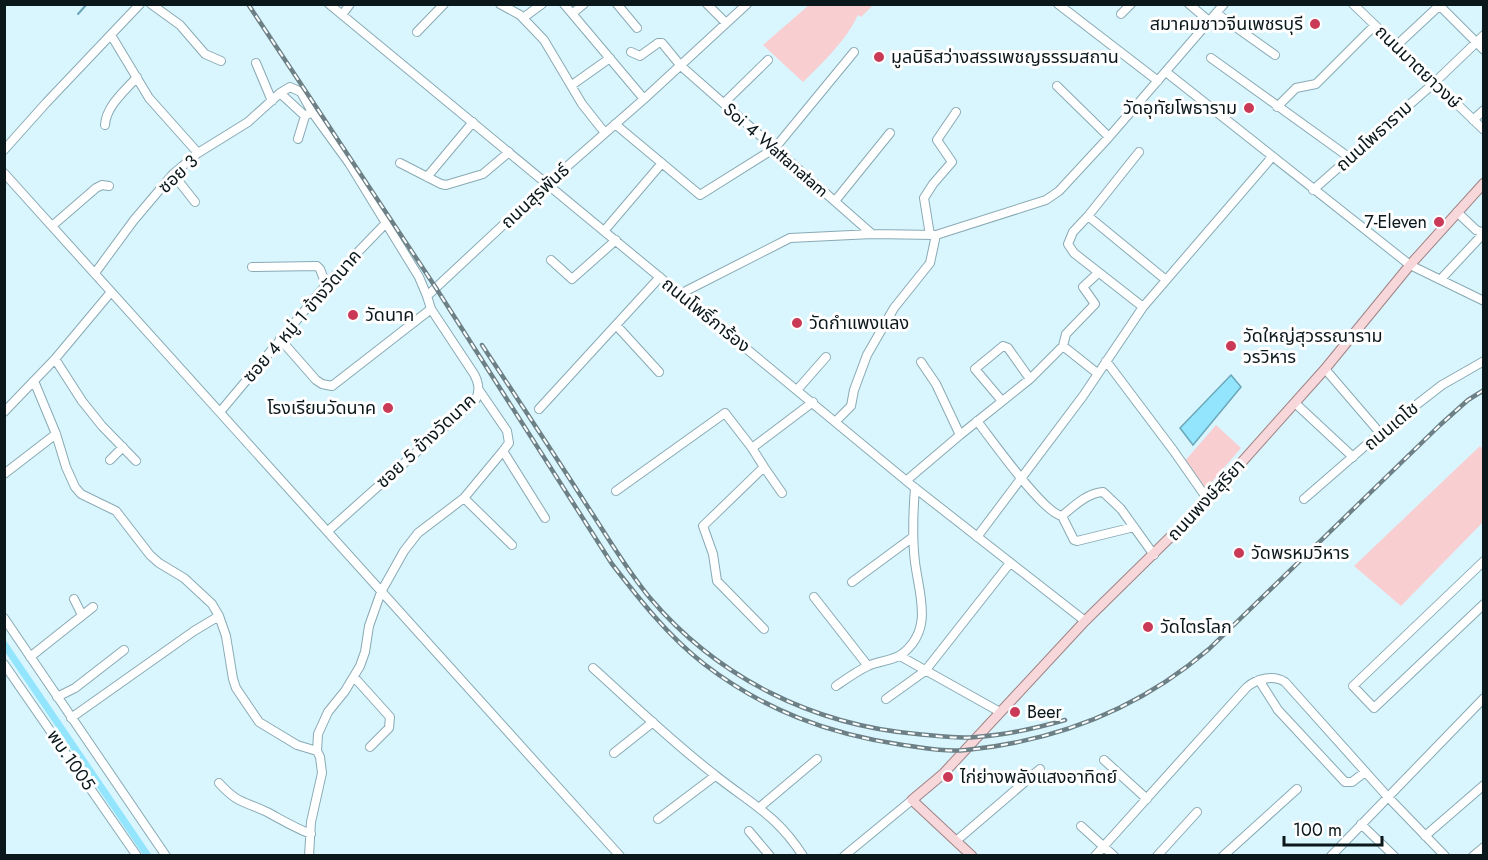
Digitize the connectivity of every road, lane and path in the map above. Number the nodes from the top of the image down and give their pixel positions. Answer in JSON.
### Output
{"nodes":[{"id":1,"x":140,"y":4,"type":"edge"},
{"id":2,"x":151,"y":4,"type":"edge"},
{"id":3,"x":329,"y":4,"type":"edge"},
{"id":4,"x":350,"y":4,"type":"edge"},
{"id":5,"x":444,"y":4,"type":"edge"},
{"id":6,"x":500,"y":4,"type":"edge"},
{"id":7,"x":542,"y":4,"type":"edge"},
{"id":8,"x":564,"y":4,"type":"edge"},
{"id":9,"x":584,"y":4,"type":"edge"},
{"id":10,"x":617,"y":4,"type":"edge"},
{"id":11,"x":707,"y":4,"type":"edge"},
{"id":12,"x":747,"y":4,"type":"edge"},
{"id":13,"x":1058,"y":4,"type":"edge"},
{"id":14,"x":1131,"y":4,"type":"edge"},
{"id":15,"x":1189,"y":4,"type":"edge"},
{"id":16,"x":1224,"y":4,"type":"edge"},
{"id":17,"x":1353,"y":4,"type":"edge"},
{"id":18,"x":1439,"y":5,"type":"edge"},
{"id":19,"x":573,"y":13,"type":"junction"},
{"id":20,"x":1216,"y":13,"type":"junction"},
{"id":21,"x":1121,"y":14,"type":"dead end"},
{"id":22,"x":342,"y":15,"type":"junction"},
{"id":23,"x":523,"y":18,"type":"junction"},
{"id":24,"x":1209,"y":21,"type":"junction"},
{"id":25,"x":726,"y":23,"type":"junction"},
{"id":26,"x":1375,"y":25,"type":"junction"},
{"id":27,"x":637,"y":28,"type":"dead end"},
{"id":28,"x":417,"y":32,"type":"dead end"},
{"id":29,"x":111,"y":35,"type":"junction"},
{"id":30,"x":1484,"y":35,"type":"edge"},
{"id":31,"x":1475,"y":43,"type":"junction"},
{"id":32,"x":1396,"y":46,"type":"junction"},
{"id":33,"x":1484,"y":50,"type":"edge"},
{"id":34,"x":631,"y":52,"type":"dead end"},
{"id":35,"x":854,"y":52,"type":"dead end"},
{"id":36,"x":1275,"y":55,"type":"dead end"},
{"id":37,"x":610,"y":58,"type":"junction"},
{"id":38,"x":1211,"y":58,"type":"dead end"},
{"id":39,"x":768,"y":60,"type":"dead end"},
{"id":40,"x":221,"y":61,"type":"dead end"},
{"id":41,"x":256,"y":63,"type":"dead end"},
{"id":42,"x":681,"y":66,"type":"junction"},
{"id":43,"x":1166,"y":72,"type":"junction"},
{"id":44,"x":136,"y":77,"type":"junction"},
{"id":45,"x":1158,"y":81,"type":"junction"},
{"id":46,"x":1434,"y":83,"type":"junction"},
{"id":47,"x":572,"y":85,"type":"junction"},
{"id":48,"x":1057,"y":86,"type":"dead end"},
{"id":49,"x":280,"y":93,"type":"junction"},
{"id":50,"x":644,"y":99,"type":"junction"},
{"id":51,"x":272,"y":101,"type":"junction"},
{"id":52,"x":724,"y":104,"type":"junction"},
{"id":53,"x":1277,"y":107,"type":"junction"},
{"id":54,"x":1484,"y":110,"type":"edge"},
{"id":55,"x":956,"y":112,"type":"dead end"},
{"id":56,"x":308,"y":114,"type":"junction"},
{"id":57,"x":1473,"y":120,"type":"junction"},
{"id":58,"x":473,"y":122,"type":"junction"},
{"id":59,"x":615,"y":124,"type":"junction"},
{"id":60,"x":105,"y":125,"type":"dead end"},
{"id":61,"x":1484,"y":130,"type":"edge"},
{"id":62,"x":605,"y":133,"type":"junction"},
{"id":63,"x":891,"y":133,"type":"dead end"},
{"id":64,"x":1109,"y":137,"type":"junction"},
{"id":65,"x":298,"y":139,"type":"dead end"},
{"id":66,"x":775,"y":148,"type":"junction"},
{"id":67,"x":4,"y":150,"type":"edge"},
{"id":68,"x":509,"y":152,"type":"junction"},
{"id":69,"x":1139,"y":152,"type":"dead end"},
{"id":70,"x":198,"y":153,"type":"junction"},
{"id":71,"x":1272,"y":157,"type":"junction"},
{"id":72,"x":1350,"y":158,"type":"junction"},
{"id":73,"x":400,"y":163,"type":"dead end"},
{"id":74,"x":662,"y":163,"type":"junction"},
{"id":75,"x":4,"y":174,"type":"edge"},
{"id":76,"x":172,"y":174,"type":"junction"},
{"id":77,"x":426,"y":177,"type":"junction"},
{"id":78,"x":1484,"y":183,"type":"edge"},
{"id":79,"x":547,"y":184,"type":"junction"},
{"id":80,"x":109,"y":186,"type":"dead end"},
{"id":81,"x":1313,"y":190,"type":"junction"},
{"id":82,"x":835,"y":201,"type":"junction"},
{"id":83,"x":195,"y":202,"type":"dead end"},
{"id":84,"x":1457,"y":212,"type":"junction"},
{"id":85,"x":1088,"y":216,"type":"junction"},
{"id":86,"x":387,"y":222,"type":"junction"},
{"id":87,"x":52,"y":226,"type":"junction"},
{"id":88,"x":604,"y":231,"type":"junction"},
{"id":89,"x":872,"y":234,"type":"junction"},
{"id":90,"x":933,"y":235,"type":"junction"},
{"id":91,"x":616,"y":240,"type":"junction"},
{"id":92,"x":551,"y":260,"type":"dead end"},
{"id":93,"x":1410,"y":265,"type":"junction"},
{"id":94,"x":252,"y":267,"type":"dead end"},
{"id":95,"x":94,"y":273,"type":"junction"},
{"id":96,"x":1098,"y":273,"type":"junction"},
{"id":97,"x":660,"y":277,"type":"junction"},
{"id":98,"x":1441,"y":279,"type":"junction"},
{"id":99,"x":1166,"y":280,"type":"junction"},
{"id":100,"x":326,"y":285,"type":"junction"},
{"id":101,"x":111,"y":292,"type":"junction"},
{"id":102,"x":680,"y":294,"type":"junction"},
{"id":103,"x":427,"y":296,"type":"junction"},
{"id":104,"x":1483,"y":301,"type":"edge"},
{"id":105,"x":1143,"y":308,"type":"junction"},
{"id":106,"x":431,"y":309,"type":"junction"},
{"id":107,"x":616,"y":325,"type":"junction"},
{"id":108,"x":280,"y":339,"type":"junction"},
{"id":109,"x":1063,"y":346,"type":"junction"},
{"id":110,"x":826,"y":357,"type":"dead end"},
{"id":111,"x":55,"y":359,"type":"junction"},
{"id":112,"x":1106,"y":361,"type":"junction"},
{"id":113,"x":1484,"y":361,"type":"edge"},
{"id":114,"x":921,"y":362,"type":"dead end"},
{"id":115,"x":1324,"y":369,"type":"junction"},
{"id":116,"x":659,"y":372,"type":"dead end"},
{"id":117,"x":1097,"y":373,"type":"junction"},
{"id":118,"x":1030,"y":380,"type":"junction"},
{"id":119,"x":34,"y":381,"type":"junction"},
{"id":120,"x":479,"y":390,"type":"junction"},
{"id":121,"x":797,"y":390,"type":"junction"},
{"id":122,"x":1002,"y":401,"type":"junction"},
{"id":123,"x":813,"y":402,"type":"junction"},
{"id":124,"x":1295,"y":403,"type":"junction"},
{"id":125,"x":539,"y":409,"type":"dead end"},
{"id":126,"x":4,"y":412,"type":"edge"},
{"id":127,"x":220,"y":412,"type":"junction"},
{"id":128,"x":836,"y":421,"type":"junction"},
{"id":129,"x":977,"y":421,"type":"junction"},
{"id":130,"x":1380,"y":433,"type":"junction"},
{"id":131,"x":56,"y":434,"type":"junction"},
{"id":132,"x":960,"y":435,"type":"junction"},
{"id":133,"x":123,"y":447,"type":"junction"},
{"id":134,"x":752,"y":448,"type":"junction"},
{"id":135,"x":503,"y":451,"type":"junction"},
{"id":136,"x":1353,"y":458,"type":"junction"},
{"id":137,"x":110,"y":460,"type":"dead end"},
{"id":138,"x":136,"y":461,"type":"dead end"},
{"id":139,"x":764,"y":467,"type":"junction"},
{"id":140,"x":4,"y":474,"type":"edge"},
{"id":141,"x":1022,"y":478,"type":"junction"},
{"id":142,"x":907,"y":480,"type":"junction"},
{"id":143,"x":915,"y":488,"type":"junction"},
{"id":144,"x":616,"y":491,"type":"dead end"},
{"id":145,"x":782,"y":493,"type":"dead end"},
{"id":146,"x":464,"y":498,"type":"junction"},
{"id":147,"x":1304,"y":499,"type":"dead end"},
{"id":148,"x":1208,"y":500,"type":"junction"},
{"id":149,"x":1062,"y":516,"type":"junction"},
{"id":150,"x":545,"y":518,"type":"dead end"},
{"id":151,"x":1134,"y":527,"type":"junction"},
{"id":152,"x":328,"y":531,"type":"junction"},
{"id":153,"x":913,"y":537,"type":"junction"},
{"id":154,"x":977,"y":537,"type":"junction"},
{"id":155,"x":512,"y":545,"type":"dead end"},
{"id":156,"x":1154,"y":555,"type":"junction"},
{"id":157,"x":1484,"y":561,"type":"edge"},
{"id":158,"x":1010,"y":563,"type":"junction"},
{"id":159,"x":852,"y":582,"type":"dead end"},
{"id":160,"x":382,"y":591,"type":"junction"},
{"id":161,"x":814,"y":597,"type":"dead end"},
{"id":162,"x":74,"y":599,"type":"dead end"},
{"id":163,"x":1484,"y":604,"type":"edge"},
{"id":164,"x":93,"y":607,"type":"dead end"},
{"id":165,"x":82,"y":615,"type":"junction"},
{"id":166,"x":219,"y":616,"type":"junction"},
{"id":167,"x":4,"y":618,"type":"edge"},
{"id":168,"x":1085,"y":621,"type":"junction"},
{"id":169,"x":764,"y":629,"type":"dead end"},
{"id":170,"x":124,"y":650,"type":"dead end"},
{"id":171,"x":900,"y":656,"type":"junction"},
{"id":172,"x":30,"y":657,"type":"junction"},
{"id":173,"x":4,"y":664,"type":"edge"},
{"id":174,"x":868,"y":666,"type":"junction"},
{"id":175,"x":593,"y":668,"type":"dead end"},
{"id":176,"x":925,"y":671,"type":"junction"},
{"id":177,"x":354,"y":677,"type":"junction"},
{"id":178,"x":1259,"y":680,"type":"junction"},
{"id":179,"x":836,"y":686,"type":"dead end"},
{"id":180,"x":57,"y":698,"type":"junction"},
{"id":181,"x":1484,"y":698,"type":"edge"},
{"id":182,"x":886,"y":699,"type":"dead end"},
{"id":183,"x":1000,"y":712,"type":"junction"},
{"id":184,"x":71,"y":718,"type":"junction"},
{"id":185,"x":653,"y":722,"type":"junction"},
{"id":186,"x":370,"y":747,"type":"dead end"},
{"id":187,"x":316,"y":751,"type":"junction"},
{"id":188,"x":614,"y":753,"type":"dead end"},
{"id":189,"x":817,"y":759,"type":"dead end"},
{"id":190,"x":1104,"y":760,"type":"dead end"},
{"id":191,"x":1040,"y":770,"type":"dead end"},
{"id":192,"x":1365,"y":772,"type":"junction"},
{"id":193,"x":715,"y":776,"type":"junction"},
{"id":194,"x":219,"y":783,"type":"dead end"},
{"id":195,"x":1484,"y":785,"type":"edge"},
{"id":196,"x":1297,"y":789,"type":"dead end"},
{"id":197,"x":1387,"y":796,"type":"junction"},
{"id":198,"x":1147,"y":799,"type":"junction"},
{"id":199,"x":912,"y":800,"type":"junction"},
{"id":200,"x":760,"y":807,"type":"junction"},
{"id":201,"x":1197,"y":812,"type":"dead end"},
{"id":202,"x":658,"y":819,"type":"dead end"},
{"id":203,"x":1361,"y":824,"type":"junction"},
{"id":204,"x":1081,"y":826,"type":"dead end"},
{"id":205,"x":749,"y":831,"type":"dead end"},
{"id":206,"x":311,"y":834,"type":"junction"},
{"id":207,"x":1425,"y":836,"type":"junction"},
{"id":208,"x":956,"y":841,"type":"junction"},
{"id":209,"x":1104,"y":846,"type":"junction"},
{"id":210,"x":1484,"y":847,"type":"edge"},
{"id":211,"x":967,"y":854,"type":"edge"},
{"id":212,"x":137,"y":855,"type":"edge"},
{"id":213,"x":166,"y":855,"type":"edge"},
{"id":214,"x":309,"y":855,"type":"edge"},
{"id":215,"x":621,"y":855,"type":"edge"},
{"id":216,"x":770,"y":855,"type":"edge"},
{"id":217,"x":803,"y":855,"type":"edge"},
{"id":218,"x":844,"y":855,"type":"edge"},
{"id":219,"x":1095,"y":855,"type":"edge"},
{"id":220,"x":1114,"y":855,"type":"edge"},
{"id":221,"x":1157,"y":855,"type":"edge"},
{"id":222,"x":1223,"y":855,"type":"edge"},
{"id":223,"x":1332,"y":855,"type":"edge"},
{"id":224,"x":1394,"y":855,"type":"edge"},
{"id":225,"x":1444,"y":855,"type":"edge"},
{"id":226,"x":1473,"y":855,"type":"edge"}],
"edges":[{"from":1,"to":29,"type":"street"},
{"from":2,"to":40,"type":"street"},
{"from":3,"to":22,"type":"street","name":"ถนนโพธิ์การ้อง"},
{"from":4,"to":22,"type":"street"},
{"from":5,"to":28,"type":"street"},
{"from":6,"to":23,"type":"street"},
{"from":7,"to":23,"type":"street"},
{"from":8,"to":19,"type":"street"},
{"from":9,"to":19,"type":"street"},
{"from":10,"to":27,"type":"street"},
{"from":11,"to":25,"type":"street"},
{"from":12,"to":25,"type":"street","name":"ถนนสุรพันธ์"},
{"from":13,"to":45,"type":"street"},
{"from":14,"to":21,"type":"street"},
{"from":15,"to":24,"type":"street"},
{"from":16,"to":20,"type":"street"},
{"from":17,"to":26,"type":"street","name":"ถนนมาตยาวงษ์"},
{"from":18,"to":31,"type":"street"},
{"from":18,"to":32,"type":"street"},
{"from":19,"to":37,"type":"street"},
{"from":20,"to":24,"type":"street"},
{"from":20,"to":36,"type":"street"},
{"from":22,"to":58,"type":"street","name":"ถนนโพธิ์การ้อง"},
{"from":23,"to":47,"type":"street"},
{"from":24,"to":43,"type":"street"},
{"from":25,"to":42,"type":"street","name":"ถนนสุรพันธ์"},
{"from":26,"to":32,"type":"street","name":"ถนนมาตยาวงษ์"},
{"from":26,"to":53,"type":"street"},
{"from":29,"to":44,"type":"street"},
{"from":29,"to":67,"type":"street"},
{"from":30,"to":31,"type":"street","name":"ถนนโพธาราม"},
{"from":31,"to":33,"type":"street"},
{"from":31,"to":46,"type":"street","name":"ถนนโพธาราม"},
{"from":32,"to":46,"type":"street","name":"ถนนมาตยาวงษ์"},
{"from":34,"to":42,"type":"street","name":"Soi 4 Wattanatam"},
{"from":35,"to":66,"type":"street"},
{"from":37,"to":47,"type":"street"},
{"from":37,"to":50,"type":"street"},
{"from":38,"to":53,"type":"street"},
{"from":39,"to":52,"type":"street"},
{"from":41,"to":51,"type":"street"},
{"from":42,"to":50,"type":"street","name":"ถนนสุรพันธ์"},
{"from":42,"to":52,"type":"street","name":"Soi 4 Wattanatam"},
{"from":43,"to":45,"type":"street"},
{"from":43,"to":71,"type":"street"},
{"from":44,"to":60,"type":"street"},
{"from":44,"to":70,"type":"street"},
{"from":45,"to":64,"type":"street"},
{"from":46,"to":57,"type":"street","name":"ถนนมาตยาวงษ์"},
{"from":46,"to":72,"type":"street","name":"ถนนโพธาราม"},
{"from":47,"to":62,"type":"street"},
{"from":48,"to":64,"type":"street"},
{"from":49,"to":51,"type":"street","name":"ซอย 3"},
{"from":49,"to":56,"type":"street"},
{"from":49,"to":56,"type":"street"},
{"from":50,"to":59,"type":"street","name":"ถนนสุรพันธ์"},
{"from":51,"to":70,"type":"street","name":"ซอย 3"},
{"from":52,"to":66,"type":"street","name":"Soi 4 Wattanatam"},
{"from":53,"to":72,"type":"street"},
{"from":54,"to":57,"type":"street"},
{"from":55,"to":90,"type":"street"},
{"from":56,"to":65,"type":"street"},
{"from":56,"to":86,"type":"street"},
{"from":57,"to":61,"type":"street","name":"ถนนมาตยาวงษ์"},
{"from":58,"to":68,"type":"street","name":"ถนนโพธิ์การ้อง"},
{"from":58,"to":77,"type":"street"},
{"from":59,"to":62,"type":"street","name":"ถนนสุรพันธ์"},
{"from":59,"to":74,"type":"street"},
{"from":62,"to":79,"type":"street","name":"ถนนสุรพันธ์"},
{"from":63,"to":82,"type":"street"},
{"from":64,"to":90,"type":"street"},
{"from":66,"to":74,"type":"street"},
{"from":66,"to":82,"type":"street","name":"Soi 4 Wattanatam"},
{"from":68,"to":77,"type":"street"},
{"from":68,"to":79,"type":"street","name":"ถนนโพธิ์การ้อง"},
{"from":69,"to":85,"type":"street"},
{"from":70,"to":76,"type":"street","name":"ซอย 3"},
{"from":71,"to":81,"type":"street"},
{"from":71,"to":99,"type":"street"},
{"from":72,"to":81,"type":"street","name":"ถนนโพธาราม"},
{"from":73,"to":77,"type":"street"},
{"from":74,"to":88,"type":"street"},
{"from":75,"to":87,"type":"street"},
{"from":76,"to":83,"type":"street"},
{"from":76,"to":95,"type":"street","name":"ซอย 3"},
{"from":78,"to":84,"type":"main road","name":"ถนนพงษ์สุริยา"},
{"from":79,"to":88,"type":"street","name":"ถนนโพธิ์การ้อง"},
{"from":79,"to":103,"type":"street","name":"ถนนสุรพันธ์"},
{"from":80,"to":87,"type":"street"},
{"from":81,"to":93,"type":"street"},
{"from":82,"to":89,"type":"street","name":"Soi 4 Wattanatam"},
{"from":84,"to":93,"type":"main road","name":"ถนนพงษ์สุริยา"},
{"from":84,"to":98,"type":"street"},
{"from":85,"to":96,"type":"street"},
{"from":85,"to":99,"type":"street"},
{"from":86,"to":100,"type":"street","name":"ซอย 4 หมู่ 1 ข้างวัดนาค"},
{"from":86,"to":103,"type":"street"},
{"from":87,"to":95,"type":"street"},
{"from":88,"to":91,"type":"street","name":"ถนนโพธิ์การ้อง"},
{"from":89,"to":90,"type":"street"},
{"from":89,"to":102,"type":"street"},
{"from":90,"to":128,"type":"street"},
{"from":91,"to":92,"type":"street"},
{"from":91,"to":97,"type":"street","name":"ถนนโพธิ์การ้อง"},
{"from":93,"to":98,"type":"street"},
{"from":93,"to":115,"type":"main road","name":"ถนนพงษ์สุริยา"},
{"from":94,"to":100,"type":"street"},
{"from":95,"to":101,"type":"street"},
{"from":96,"to":105,"type":"street"},
{"from":96,"to":109,"type":"street"},
{"from":97,"to":102,"type":"street","name":"ถนนโพธิ์การ้อง"},
{"from":97,"to":107,"type":"street"},
{"from":98,"to":104,"type":"street"},
{"from":99,"to":105,"type":"street"},
{"from":100,"to":108,"type":"street","name":"ซอย 4 หมู่ 1 ข้างวัดนาค"},
{"from":101,"to":111,"type":"street"},
{"from":101,"to":127,"type":"street"},
{"from":102,"to":121,"type":"street","name":"ถนนโพธิ์การ้อง"},
{"from":103,"to":106,"type":"street"},
{"from":105,"to":112,"type":"street"},
{"from":106,"to":108,"type":"street"},
{"from":106,"to":120,"type":"street","name":"ซอย 5 ข้างวัดนาค"},
{"from":107,"to":116,"type":"street"},
{"from":107,"to":125,"type":"street"},
{"from":108,"to":127,"type":"street","name":"ซอย 4 หมู่ 1 ข้างวัดนาค"},
{"from":109,"to":117,"type":"street"},
{"from":109,"to":118,"type":"street"},
{"from":110,"to":121,"type":"street"},
{"from":111,"to":119,"type":"street"},
{"from":111,"to":133,"type":"street"},
{"from":112,"to":117,"type":"street"},
{"from":112,"to":148,"type":"street"},
{"from":113,"to":130,"type":"street","name":"ถนนเดโช"},
{"from":114,"to":132,"type":"street"},
{"from":115,"to":124,"type":"main road","name":"ถนนพงษ์สุริยา"},
{"from":115,"to":130,"type":"street"},
{"from":117,"to":141,"type":"street"},
{"from":118,"to":122,"type":"street"},
{"from":118,"to":122,"type":"street"},
{"from":119,"to":126,"type":"street"},
{"from":119,"to":131,"type":"street"},
{"from":120,"to":135,"type":"street"},
{"from":120,"to":152,"type":"street","name":"ซอย 5 ข้างวัดนาค"},
{"from":121,"to":123,"type":"street","name":"ถนนโพธิ์การ้อง"},
{"from":122,"to":129,"type":"street"},
{"from":123,"to":128,"type":"street","name":"ถนนโพธิ์การ้อง"},
{"from":123,"to":134,"type":"street"},
{"from":124,"to":136,"type":"street"},
{"from":124,"to":148,"type":"main road","name":"ถนนพงษ์สุริยา"},
{"from":127,"to":152,"type":"street"},
{"from":128,"to":142,"type":"street","name":"ถนนโพธิ์การ้อง"},
{"from":129,"to":132,"type":"street"},
{"from":129,"to":141,"type":"street"},
{"from":130,"to":136,"type":"street","name":"ถนนเดโช"},
{"from":131,"to":140,"type":"street"},
{"from":131,"to":166,"type":"street"},
{"from":132,"to":142,"type":"street"},
{"from":133,"to":137,"type":"street"},
{"from":133,"to":138,"type":"street"},
{"from":134,"to":139,"type":"street"},
{"from":134,"to":144,"type":"street"},
{"from":135,"to":146,"type":"street"},
{"from":135,"to":150,"type":"street"},
{"from":136,"to":147,"type":"street","name":"ถนนเดโช"},
{"from":139,"to":145,"type":"street"},
{"from":139,"to":169,"type":"street"},
{"from":141,"to":149,"type":"street"},
{"from":141,"to":154,"type":"street"},
{"from":142,"to":143,"type":"street","name":"ถนนโพธิ์การ้อง"},
{"from":143,"to":153,"type":"street"},
{"from":143,"to":154,"type":"street","name":"ถนนโพธิ์การ้อง"},
{"from":146,"to":155,"type":"street"},
{"from":146,"to":160,"type":"street"},
{"from":148,"to":156,"type":"main road","name":"ถนนพงษ์สุริยา"},
{"from":149,"to":151,"type":"street"},
{"from":149,"to":151,"type":"street"},
{"from":151,"to":156,"type":"street"},
{"from":152,"to":160,"type":"street"},
{"from":153,"to":159,"type":"street"},
{"from":153,"to":171,"type":"street"},
{"from":154,"to":158,"type":"street","name":"ถนนโพธิ์การ้อง"},
{"from":156,"to":168,"type":"main road","name":"ถนนพงษ์สุริยา"},
{"from":157,"to":163,"type":"street"},
{"from":158,"to":168,"type":"street","name":"ถนนโพธิ์การ้อง"},
{"from":158,"to":176,"type":"street"},
{"from":160,"to":177,"type":"street"},
{"from":160,"to":215,"type":"street"},
{"from":161,"to":174,"type":"street"},
{"from":162,"to":165,"type":"street"},
{"from":164,"to":165,"type":"street"},
{"from":165,"to":172,"type":"street"},
{"from":166,"to":184,"type":"street"},
{"from":166,"to":187,"type":"street"},
{"from":167,"to":172,"type":"street"},
{"from":168,"to":183,"type":"main road","name":"ถนนพงษ์สุริยา"},
{"from":170,"to":180,"type":"street"},
{"from":171,"to":174,"type":"street"},
{"from":171,"to":176,"type":"street"},
{"from":172,"to":180,"type":"street"},
{"from":173,"to":212,"type":"street","name":"พบ.1005"},
{"from":174,"to":179,"type":"street"},
{"from":175,"to":185,"type":"street"},
{"from":176,"to":182,"type":"street"},
{"from":176,"to":183,"type":"street"},
{"from":177,"to":186,"type":"street"},
{"from":177,"to":187,"type":"street"},
{"from":178,"to":192,"type":"street"},
{"from":178,"to":192,"type":"street"},
{"from":178,"to":198,"type":"street"},
{"from":180,"to":184,"type":"street"},
{"from":181,"to":197,"type":"street"},
{"from":183,"to":199,"type":"main road","name":"ถนนพงษ์สุริยา"},
{"from":184,"to":213,"type":"street"},
{"from":185,"to":188,"type":"street"},
{"from":185,"to":193,"type":"street"},
{"from":187,"to":206,"type":"street"},
{"from":189,"to":200,"type":"street"},
{"from":190,"to":198,"type":"street"},
{"from":191,"to":208,"type":"street"},
{"from":192,"to":197,"type":"street"},
{"from":193,"to":200,"type":"street"},
{"from":193,"to":202,"type":"street"},
{"from":194,"to":206,"type":"street"},
{"from":195,"to":207,"type":"street"},
{"from":196,"to":222,"type":"street"},
{"from":197,"to":203,"type":"street"},
{"from":197,"to":207,"type":"street"},
{"from":198,"to":209,"type":"street"},
{"from":199,"to":208,"type":"main road"},
{"from":199,"to":218,"type":"street"},
{"from":200,"to":217,"type":"street"},
{"from":201,"to":221,"type":"street"},
{"from":203,"to":223,"type":"street"},
{"from":203,"to":224,"type":"street"},
{"from":204,"to":209,"type":"street"},
{"from":205,"to":216,"type":"street"},
{"from":206,"to":214,"type":"street"},
{"from":207,"to":225,"type":"street"},
{"from":208,"to":211,"type":"main road"},
{"from":209,"to":219,"type":"street"},
{"from":209,"to":220,"type":"street"},
{"from":210,"to":226,"type":"street"}]}
